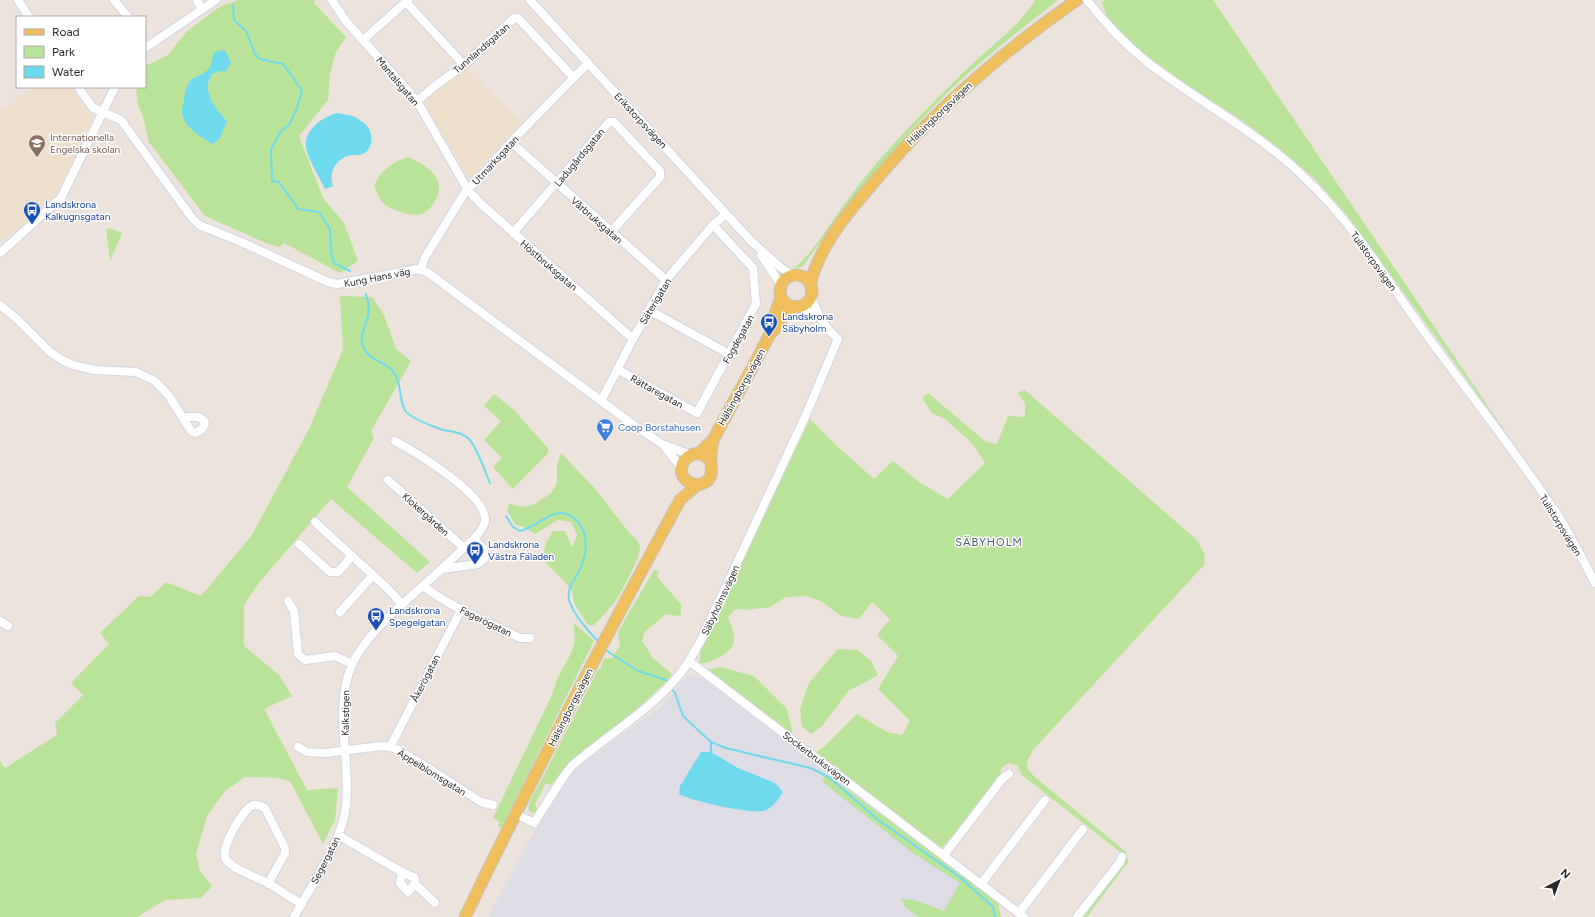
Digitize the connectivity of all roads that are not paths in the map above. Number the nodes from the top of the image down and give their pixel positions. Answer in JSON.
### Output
{"nodes":[{"id":1,"x":18,"y":0,"type":"edge"},
{"id":2,"x":114,"y":0,"type":"edge"},
{"id":3,"x":197,"y":0,"type":"edge"},
{"id":4,"x":216,"y":0,"type":"edge"},
{"id":5,"x":333,"y":0,"type":"edge"},
{"id":6,"x":530,"y":0,"type":"edge"},
{"id":7,"x":1077,"y":0,"type":"edge"},
{"id":8,"x":1087,"y":0,"type":"edge"},
{"id":9,"x":407,"y":1,"type":"edge"},
{"id":10,"x":202,"y":9,"type":"junction"},
{"id":11,"x":28,"y":16,"type":"edge"},
{"id":12,"x":127,"y":16,"type":"edge"},
{"id":13,"x":363,"y":40,"type":"junction"},
{"id":14,"x":148,"y":46,"type":"edge"},
{"id":15,"x":588,"y":64,"type":"junction"},
{"id":16,"x":464,"y":65,"type":"junction"},
{"id":17,"x":574,"y":78,"type":"junction"},
{"id":18,"x":79,"y":88,"type":"edge"},
{"id":19,"x":114,"y":88,"type":"edge"},
{"id":20,"x":417,"y":101,"type":"junction"},
{"id":21,"x":102,"y":112,"type":"junction"},
{"id":22,"x":511,"y":142,"type":"junction"},
{"id":23,"x":556,"y":184,"type":"junction"},
{"id":24,"x":467,"y":189,"type":"junction"},
{"id":25,"x":726,"y":214,"type":"junction"},
{"id":26,"x":713,"y":225,"type":"junction"},
{"id":27,"x":611,"y":232,"type":"junction"},
{"id":28,"x":513,"y":233,"type":"junction"},
{"id":29,"x":751,"y":241,"type":"junction"},
{"id":30,"x":824,"y":248,"type":"junction"},
{"id":31,"x":0,"y":253,"type":"edge"},
{"id":32,"x":421,"y":270,"type":"junction"},
{"id":33,"x":795,"y":275,"type":"junction"},
{"id":34,"x":666,"y":280,"type":"junction"},
{"id":35,"x":781,"y":285,"type":"junction"},
{"id":36,"x":811,"y":290,"type":"junction"},
{"id":37,"x":781,"y":297,"type":"junction"},
{"id":38,"x":0,"y":305,"type":"edge"},
{"id":39,"x":797,"y":306,"type":"junction"},
{"id":40,"x":649,"y":310,"type":"junction"},
{"id":41,"x":818,"y":316,"type":"junction"},
{"id":42,"x":770,"y":334,"type":"junction"},
{"id":43,"x":633,"y":339,"type":"junction"},
{"id":44,"x":729,"y":354,"type":"junction"},
{"id":45,"x":617,"y":369,"type":"junction"},
{"id":46,"x":601,"y":401,"type":"junction"},
{"id":47,"x":697,"y":413,"type":"joint"},
{"id":48,"x":185,"y":420,"type":"dead end"},
{"id":49,"x":713,"y":440,"type":"junction"},
{"id":50,"x":395,"y":441,"type":"dead end"},
{"id":51,"x":662,"y":444,"type":"junction"},
{"id":52,"x":694,"y":454,"type":"junction"},
{"id":53,"x":711,"y":462,"type":"junction"},
{"id":54,"x":683,"y":473,"type":"junction"},
{"id":55,"x":388,"y":480,"type":"dead end"},
{"id":56,"x":696,"y":485,"type":"junction"},
{"id":57,"x":680,"y":500,"type":"junction"},
{"id":58,"x":315,"y":522,"type":"dead end"},
{"id":59,"x":474,"y":540,"type":"junction"},
{"id":60,"x":299,"y":544,"type":"dead end"},
{"id":61,"x":464,"y":548,"type":"junction"},
{"id":62,"x":352,"y":556,"type":"junction"},
{"id":63,"x":442,"y":568,"type":"junction"},
{"id":64,"x":373,"y":575,"type":"junction"},
{"id":65,"x":1595,"y":583,"type":"edge"},
{"id":66,"x":423,"y":586,"type":"junction"},
{"id":67,"x":288,"y":601,"type":"dead end"},
{"id":68,"x":402,"y":604,"type":"junction"},
{"id":69,"x":461,"y":610,"type":"junction"},
{"id":70,"x":340,"y":612,"type":"dead end"},
{"id":71,"x":0,"y":621,"type":"edge"},
{"id":72,"x":8,"y":626,"type":"dead end"},
{"id":73,"x":530,"y":638,"type":"dead end"},
{"id":74,"x":689,"y":661,"type":"junction"},
{"id":75,"x":352,"y":664,"type":"junction"},
{"id":76,"x":298,"y":747,"type":"dead end"},
{"id":77,"x":390,"y":747,"type":"junction"},
{"id":78,"x":346,"y":751,"type":"junction"},
{"id":79,"x":1008,"y":774,"type":"dead end"},
{"id":80,"x":1045,"y":800,"type":"dead end"},
{"id":81,"x":493,"y":805,"type":"dead end"},
{"id":82,"x":516,"y":814,"type":"junction"},
{"id":83,"x":1083,"y":830,"type":"dead end"},
{"id":84,"x":338,"y":835,"type":"junction"},
{"id":85,"x":944,"y":855,"type":"junction"},
{"id":86,"x":1122,"y":857,"type":"dead end"},
{"id":87,"x":268,"y":884,"type":"junction"},
{"id":88,"x":981,"y":884,"type":"junction"},
{"id":89,"x":435,"y":903,"type":"dead end"},
{"id":90,"x":302,"y":904,"type":"junction"},
{"id":91,"x":1022,"y":915,"type":"edge"},
{"id":92,"x":294,"y":917,"type":"edge"},
{"id":93,"x":465,"y":917,"type":"edge"},
{"id":94,"x":1076,"y":917,"type":"edge"}],
"edges":[{"from":1,"to":11,"type":"street"},
{"from":2,"to":12,"type":"street"},
{"from":3,"to":10,"type":"street"},
{"from":4,"to":10,"type":"street"},
{"from":5,"to":13,"type":"street","name":"Mantalsgatan"},
{"from":6,"to":15,"type":"street","name":"Erikstorpsvägen"},
{"from":7,"to":30,"type":"main road","name":"Hälsingborgsvägen"},
{"from":8,"to":65,"type":"street","name":"Tullstorpsvägen"},
{"from":9,"to":13,"type":"street"},
{"from":9,"to":16,"type":"street"},
{"from":10,"to":14,"type":"street"},
{"from":13,"to":20,"type":"street","name":"Mantalsgatan"},
{"from":15,"to":17,"type":"street","name":"Utmarksgatan"},
{"from":15,"to":25,"type":"street","name":"Erikstorpsvägen"},
{"from":16,"to":17,"type":"street","name":"Tunnlandsgatan"},
{"from":16,"to":20,"type":"street","name":"Tunnlandsgatan"},
{"from":17,"to":22,"type":"street","name":"Utmarksgatan"},
{"from":18,"to":21,"type":"street","name":"Kung Hans väg"},
{"from":19,"to":21,"type":"street"},
{"from":20,"to":24,"type":"street","name":"Mantalsgatan"},
{"from":21,"to":31,"type":"street"},
{"from":21,"to":32,"type":"street","name":"Kung Hans väg"},
{"from":22,"to":23,"type":"street","name":"Vårbruksgatan"},
{"from":22,"to":24,"type":"street","name":"Utmarksgatan"},
{"from":23,"to":27,"type":"street","name":"Vårbruksgatan"},
{"from":23,"to":27,"type":"street","name":"Ladugårdsgatan"},
{"from":23,"to":28,"type":"street","name":"Ladugårdsgatan"},
{"from":24,"to":28,"type":"street","name":"Höstbruksgatan"},
{"from":24,"to":32,"type":"street","name":"Utmarksgatan"},
{"from":25,"to":26,"type":"street","name":"Säterigatan"},
{"from":25,"to":29,"type":"street","name":"Erikstorpsvägen"},
{"from":26,"to":34,"type":"street","name":"Säterigatan"},
{"from":26,"to":44,"type":"street","name":"Fogdegatan"},
{"from":27,"to":34,"type":"street","name":"Vårbruksgatan"},
{"from":28,"to":43,"type":"street","name":"Höstbruksgatan"},
{"from":29,"to":33,"type":"street","name":"Erikstorpsvägen"},
{"from":29,"to":35,"type":"street","name":"Erikstorpsvägen"},
{"from":30,"to":33,"type":"main road","name":"Hälsingborgsvägen"},
{"from":30,"to":36,"type":"main road","name":"Hälsingborgsvägen"},
{"from":32,"to":46,"type":"street","name":"Kung Hans väg"},
{"from":33,"to":35,"type":"main road"},
{"from":33,"to":36,"type":"main road"},
{"from":34,"to":40,"type":"street","name":"Säterigatan"},
{"from":35,"to":37,"type":"main road"},
{"from":36,"to":39,"type":"main road"},
{"from":36,"to":41,"type":"street","name":"Säbyholmsvägen"},
{"from":37,"to":39,"type":"main road"},
{"from":37,"to":42,"type":"main road","name":"Hälsingborgsvägen"},
{"from":38,"to":48,"type":"street"},
{"from":39,"to":41,"type":"street","name":"Säbyholmsvägen"},
{"from":39,"to":42,"type":"main road","name":"Hälsingborgsvägen"},
{"from":40,"to":43,"type":"street","name":"Säterigatan"},
{"from":40,"to":44,"type":"street"},
{"from":41,"to":74,"type":"street","name":"Säbyholmsvägen"},
{"from":42,"to":49,"type":"main road","name":"Hälsingborgsvägen"},
{"from":43,"to":45,"type":"street","name":"Säterigatan"},
{"from":44,"to":47,"type":"street","name":"Fogdegatan"},
{"from":45,"to":46,"type":"street","name":"Säterigatan"},
{"from":45,"to":47,"type":"street","name":"Rättaregatan"},
{"from":46,"to":51,"type":"street","name":"Kung Hans väg"},
{"from":49,"to":52,"type":"main road","name":"Hälsingborgsvägen"},
{"from":49,"to":53,"type":"main road","name":"Hälsingborgsvägen"},
{"from":50,"to":59,"type":"street","name":"Kalkstigen"},
{"from":51,"to":52,"type":"street","name":"Kung Hans väg"},
{"from":51,"to":54,"type":"street","name":"Kung Hans väg"},
{"from":52,"to":53,"type":"main road"},
{"from":52,"to":54,"type":"main road"},
{"from":53,"to":56,"type":"main road"},
{"from":54,"to":56,"type":"main road"},
{"from":54,"to":57,"type":"main road","name":"Hälsingborgsvägen"},
{"from":55,"to":61,"type":"street","name":"Klokergården"},
{"from":56,"to":57,"type":"main road","name":"Hälsingborgsvägen"},
{"from":57,"to":82,"type":"main road","name":"Hälsingborgsvägen"},
{"from":58,"to":62,"type":"street"},
{"from":59,"to":61,"type":"street","name":"Kalkstigen"},
{"from":59,"to":63,"type":"street"},
{"from":60,"to":62,"type":"street"},
{"from":61,"to":63,"type":"street","name":"Kalkstigen"},
{"from":62,"to":64,"type":"street"},
{"from":63,"to":66,"type":"street","name":"Kalkstigen"},
{"from":64,"to":68,"type":"street"},
{"from":64,"to":70,"type":"street"},
{"from":66,"to":68,"type":"street","name":"Kalkstigen"},
{"from":66,"to":69,"type":"street","name":"Fagerögatan"},
{"from":67,"to":75,"type":"street"},
{"from":68,"to":75,"type":"street","name":"Kalkstigen"},
{"from":69,"to":73,"type":"street","name":"Fagerögatan"},
{"from":69,"to":77,"type":"street","name":"Åkerögatan"},
{"from":71,"to":72,"type":"street"},
{"from":74,"to":82,"type":"street","name":"Säbyholmsvägen"},
{"from":74,"to":85,"type":"street","name":"Sockerbruksvägen"},
{"from":75,"to":78,"type":"street","name":"Kalkstigen"},
{"from":76,"to":78,"type":"street","name":"Äppelblomsgatan"},
{"from":77,"to":78,"type":"street","name":"Äppelblomsgatan"},
{"from":77,"to":81,"type":"street","name":"Äppelblomsgatan"},
{"from":78,"to":84,"type":"street","name":"Segergatan"},
{"from":79,"to":85,"type":"street"},
{"from":80,"to":88,"type":"street"},
{"from":82,"to":93,"type":"main road","name":"Hälsingborgsvägen"},
{"from":83,"to":91,"type":"street","name":"Sockerbruksvägen"},
{"from":84,"to":89,"type":"street"},
{"from":84,"to":90,"type":"street","name":"Segergatan"},
{"from":85,"to":88,"type":"street","name":"Sockerbruksvägen"},
{"from":86,"to":94,"type":"street"},
{"from":87,"to":87,"type":"street"},
{"from":87,"to":90,"type":"street"},
{"from":88,"to":91,"type":"street","name":"Sockerbruksvägen"},
{"from":90,"to":92,"type":"street","name":"Segergatan"}]}
